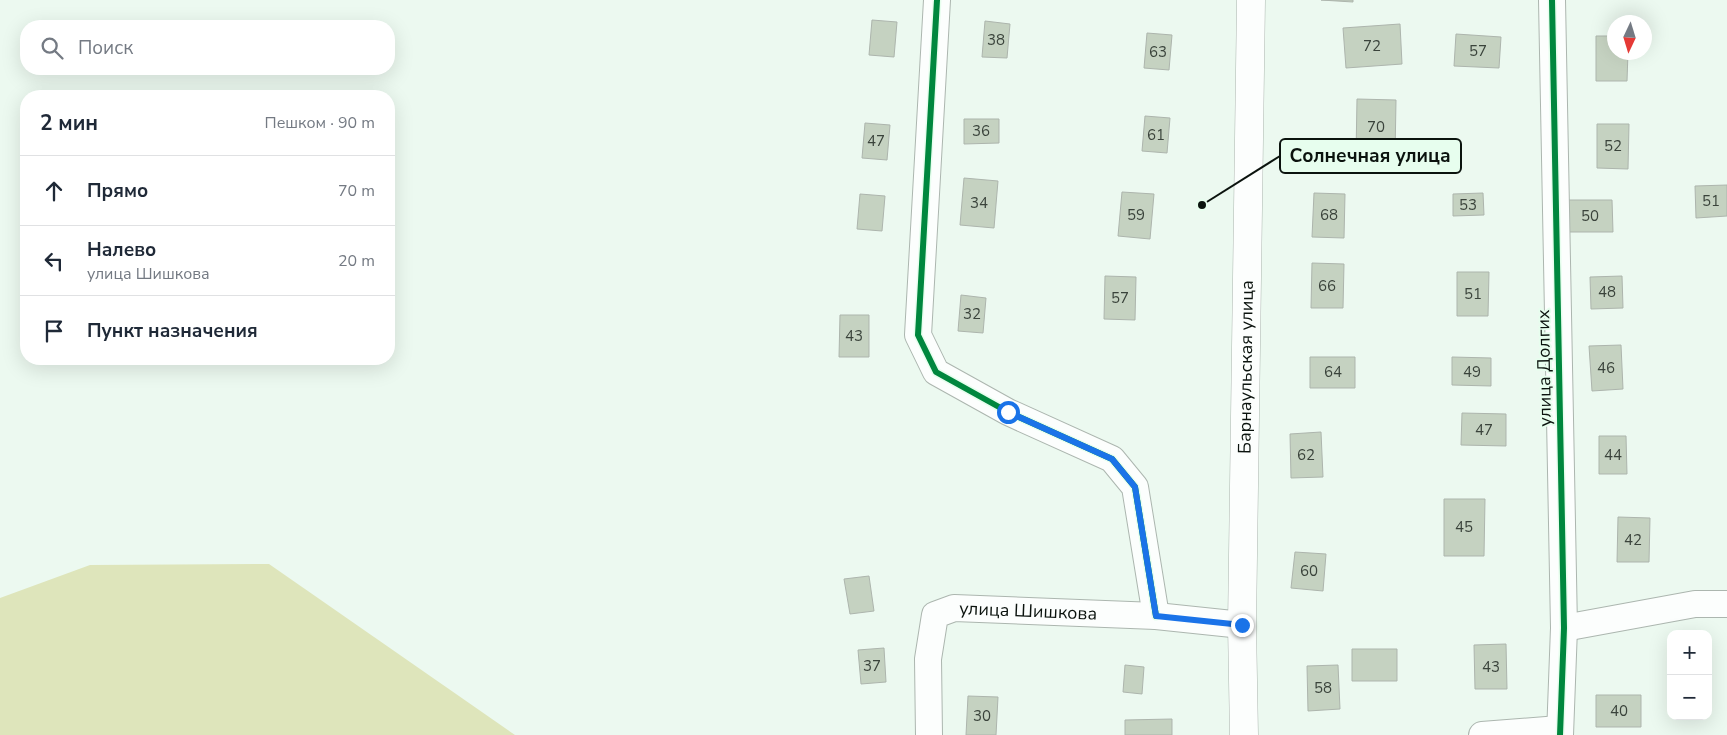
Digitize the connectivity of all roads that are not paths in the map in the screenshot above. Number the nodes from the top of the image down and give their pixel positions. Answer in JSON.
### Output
{"nodes":[{"id":1,"x":937,"y":0,"type":"edge"},
{"id":2,"x":1251,"y":0,"type":"edge"},
{"id":3,"x":1552,"y":0,"type":"edge"},
{"id":4,"x":1727,"y":604,"type":"edge"},
{"id":5,"x":1156,"y":616,"type":"junction"},
{"id":6,"x":1242,"y":625,"type":"junction"},
{"id":7,"x":1564,"y":628,"type":"junction"},
{"id":8,"x":1560,"y":732,"type":"edge"},
{"id":9,"x":929,"y":735,"type":"edge"},
{"id":10,"x":1244,"y":735,"type":"edge"},
{"id":11,"x":1482,"y":735,"type":"edge"}],
"edges":[{"from":1,"to":5,"type":"street"},
{"from":2,"to":6,"type":"main road","name":"Барнаульская улица"},
{"from":3,"to":7,"type":"street","name":"улица Долгих"},
{"from":4,"to":7,"type":"street"},
{"from":5,"to":6,"type":"street","name":"улица Шишкова"},
{"from":5,"to":9,"type":"street","name":"улица Шишкова"},
{"from":6,"to":10,"type":"main road","name":"Барнаульская улица"},
{"from":7,"to":8,"type":"street","name":"улица Долгих"},
{"from":8,"to":11,"type":"street"}]}
